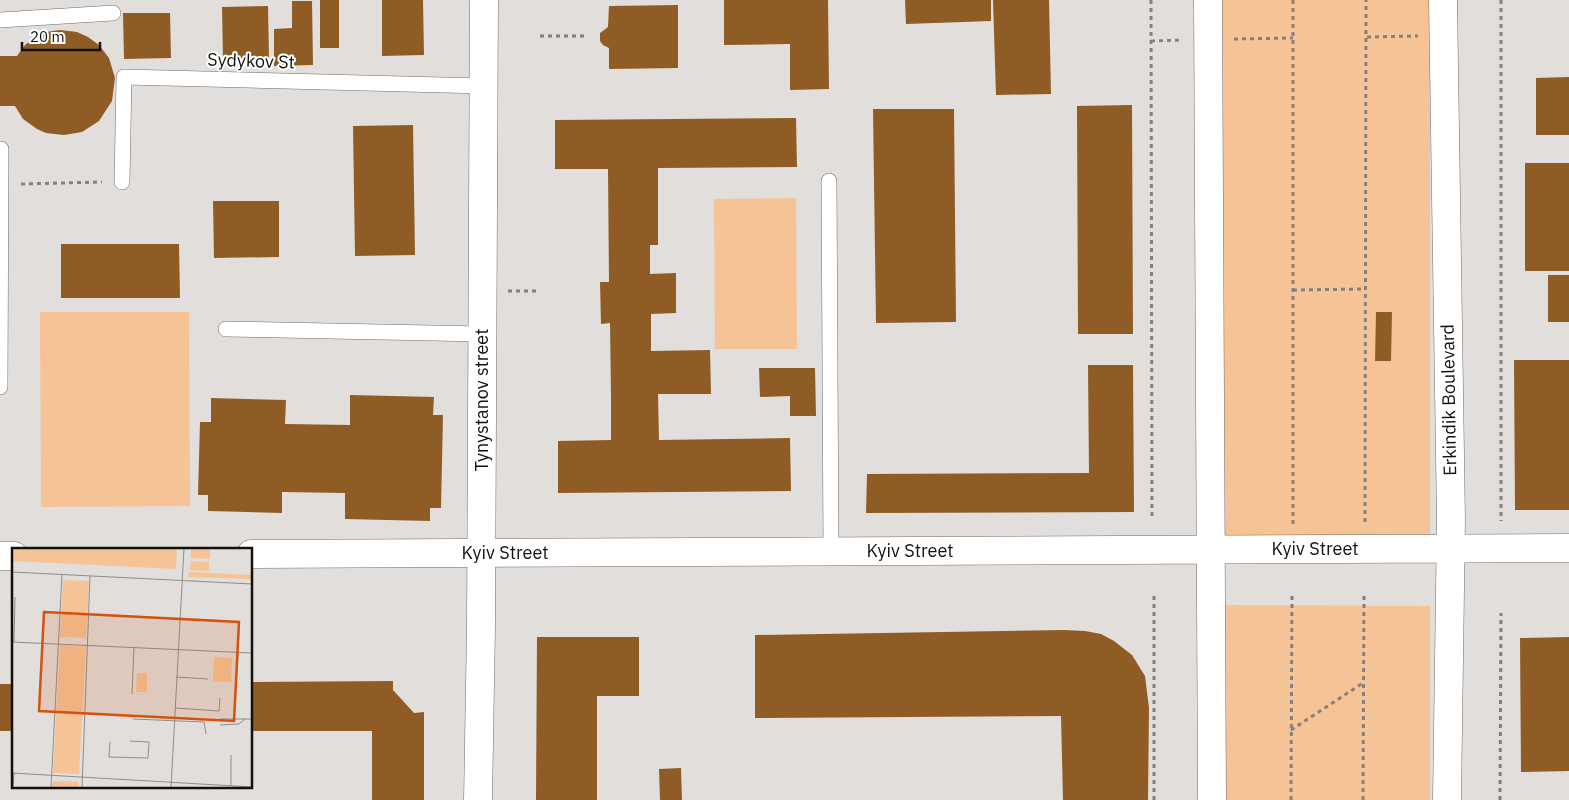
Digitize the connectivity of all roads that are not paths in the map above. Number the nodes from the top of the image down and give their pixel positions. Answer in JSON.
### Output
{"nodes":[{"id":1,"x":484,"y":0,"type":"edge"},
{"id":2,"x":1208,"y":0,"type":"edge"},
{"id":3,"x":1443,"y":0,"type":"edge"},
{"id":4,"x":113,"y":13,"type":"dead end"},
{"id":5,"x":0,"y":20,"type":"edge"},
{"id":6,"x":484,"y":86,"type":"junction"},
{"id":7,"x":0,"y":150,"type":"edge"},
{"id":8,"x":829,"y":181,"type":"dead end"},
{"id":9,"x":122,"y":182,"type":"road end"},
{"id":10,"x":1,"y":184,"type":"edge"},
{"id":11,"x":226,"y":329,"type":"dead end"},
{"id":12,"x":482,"y":334,"type":"junction"},
{"id":13,"x":0,"y":387,"type":"edge"},
{"id":14,"x":1450,"y":548,"type":"junction"},
{"id":15,"x":1569,"y":548,"type":"edge"},
{"id":16,"x":1211,"y":550,"type":"junction"},
{"id":17,"x":831,"y":552,"type":"junction"},
{"id":18,"x":481,"y":553,"type":"junction"},
{"id":19,"x":252,"y":554,"type":"edge"},
{"id":20,"x":478,"y":800,"type":"edge"},
{"id":21,"x":1212,"y":800,"type":"edge"},
{"id":22,"x":1447,"y":800,"type":"edge"}],
"edges":[{"from":1,"to":6,"type":"street","name":"Tynystanov street"},
{"from":2,"to":16,"type":"street"},
{"from":3,"to":14,"type":"street","name":"Erkindik Boulevard"},
{"from":4,"to":5,"type":"lane"},
{"from":6,"to":9,"type":"lane","name":"Sydykov St"},
{"from":6,"to":12,"type":"street","name":"Tynystanov street"},
{"from":7,"to":10,"type":"lane"},
{"from":8,"to":17,"type":"lane"},
{"from":10,"to":13,"type":"lane"},
{"from":11,"to":12,"type":"lane"},
{"from":12,"to":18,"type":"street","name":"Tynystanov street"},
{"from":14,"to":15,"type":"street","name":"Kyiv Street"},
{"from":14,"to":16,"type":"street","name":"Kyiv Street"},
{"from":14,"to":22,"type":"street","name":"Erkindik Boulevard"},
{"from":16,"to":17,"type":"street","name":"Kyiv Street"},
{"from":16,"to":21,"type":"street"},
{"from":17,"to":18,"type":"street","name":"Kyiv Street"},
{"from":18,"to":19,"type":"street","name":"Kyiv Street"},
{"from":18,"to":20,"type":"street","name":"Tynystanov street"}]}
